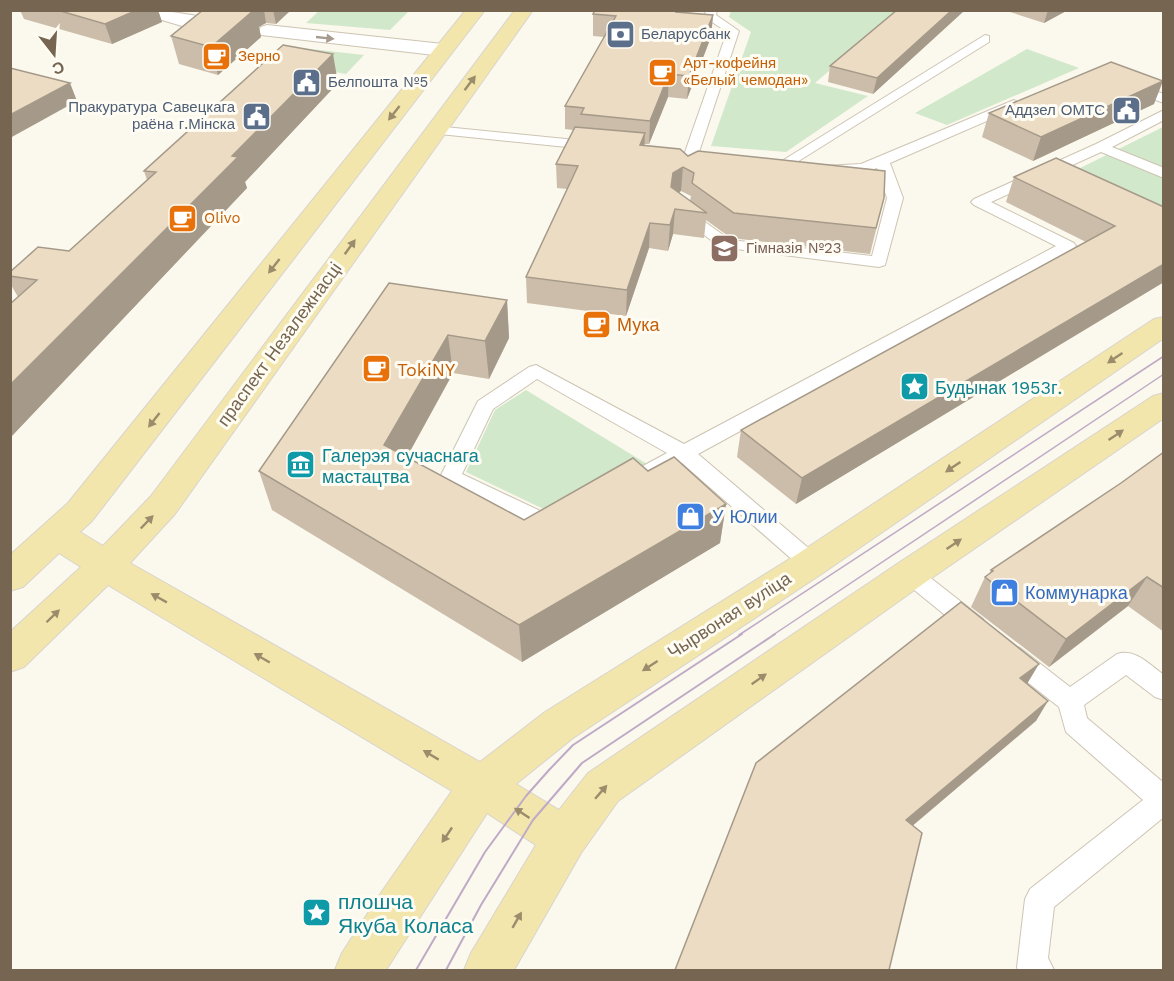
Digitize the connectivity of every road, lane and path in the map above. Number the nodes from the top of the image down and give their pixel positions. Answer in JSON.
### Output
{"nodes":[{"id":1,"x":476,"y":10,"type":"edge"},
{"id":2,"x":524,"y":10,"type":"edge"},
{"id":3,"x":711,"y":10,"type":"edge"},
{"id":4,"x":149,"y":11,"type":"edge"},
{"id":5,"x":223,"y":27,"type":"edge"},
{"id":6,"x":267,"y":31,"type":"dead end"},
{"id":7,"x":985,"y":39,"type":"dead end"},
{"id":8,"x":443,"y":50,"type":"junction"},
{"id":9,"x":1121,"y":84,"type":"edge"},
{"id":10,"x":1026,"y":99,"type":"edge"},
{"id":11,"x":1164,"y":99,"type":"edge"},
{"id":12,"x":1164,"y":114,"type":"edge"},
{"id":13,"x":435,"y":130,"type":"junction"},
{"id":14,"x":1101,"y":147,"type":"junction"},
{"id":15,"x":612,"y":148,"type":"edge"},
{"id":16,"x":882,"y":161,"type":"junction"},
{"id":17,"x":687,"y":174,"type":"edge"},
{"id":18,"x":1164,"y":174,"type":"edge"},
{"id":19,"x":682,"y":198,"type":"edge"},
{"id":20,"x":1164,"y":325,"type":"edge"},
{"id":21,"x":1164,"y":403,"type":"edge"},
{"id":22,"x":684,"y":453,"type":"junction"},
{"id":23,"x":632,"y":481,"type":"edge"},
{"id":24,"x":571,"y":514,"type":"edge"},
{"id":25,"x":56,"y":534,"type":"junction"},
{"id":26,"x":811,"y":563,"type":"junction"},
{"id":27,"x":106,"y":565,"type":"junction"},
{"id":28,"x":910,"y":574,"type":"junction"},
{"id":29,"x":10,"y":577,"type":"edge"},
{"id":30,"x":10,"y":656,"type":"edge"},
{"id":31,"x":1164,"y":689,"type":"edge"},
{"id":32,"x":1070,"y":701,"type":"junction"},
{"id":33,"x":480,"y":787,"type":"junction"},
{"id":34,"x":1163,"y":801,"type":"edge"},
{"id":35,"x":565,"y":838,"type":"junction"},
{"id":36,"x":359,"y":970,"type":"edge"},
{"id":37,"x":488,"y":970,"type":"edge"},
{"id":38,"x":1039,"y":970,"type":"edge"}],
"edges":[{"from":1,"to":8,"type":"main road"},
{"from":13,"to":2,"type":"main road","name":"праспект Незалежнасці","one_way":true},
{"from":3,"to":17,"type":"lane"},
{"from":4,"to":5,"type":"street"},
{"from":6,"to":8,"type":"street","one_way":true},
{"from":7,"to":16,"type":"lane"},
{"from":8,"to":25,"type":"main road","one_way":true},
{"from":9,"to":11,"type":"lane"},
{"from":10,"to":16,"type":"lane"},
{"from":12,"to":14,"type":"lane"},
{"from":13,"to":15,"type":"lane"},
{"from":27,"to":13,"type":"main road","name":"праспект Незалежнасці","one_way":true},
{"from":14,"to":18,"type":"lane"},
{"from":14,"to":22,"type":"lane"},
{"from":16,"to":19,"type":"lane"},
{"from":20,"to":26,"type":"main road","name":"Чырвоная вуліца","one_way":true},
{"from":28,"to":21,"type":"main road","one_way":true},
{"from":22,"to":23,"type":"lane"},
{"from":22,"to":24,"type":"lane"},
{"from":22,"to":26,"type":"lane"},
{"from":25,"to":27,"type":"main road"},
{"from":25,"to":29,"type":"main road"},
{"from":26,"to":33,"type":"main road","name":"Чырвоная вуліца","one_way":true},
{"from":30,"to":27,"type":"main road","name":"праспект Незалежнасці","one_way":true},
{"from":33,"to":27,"type":"main road","one_way":true},
{"from":28,"to":32,"type":"lane"},
{"from":35,"to":28,"type":"main road","one_way":true},
{"from":31,"to":32,"type":"lane"},
{"from":32,"to":34,"type":"lane"},
{"from":35,"to":33,"type":"main road","one_way":true},
{"from":33,"to":36,"type":"main road","name":"Чырвоная вуліца","one_way":true},
{"from":34,"to":38,"type":"lane"},
{"from":37,"to":35,"type":"main road","one_way":true}]}
